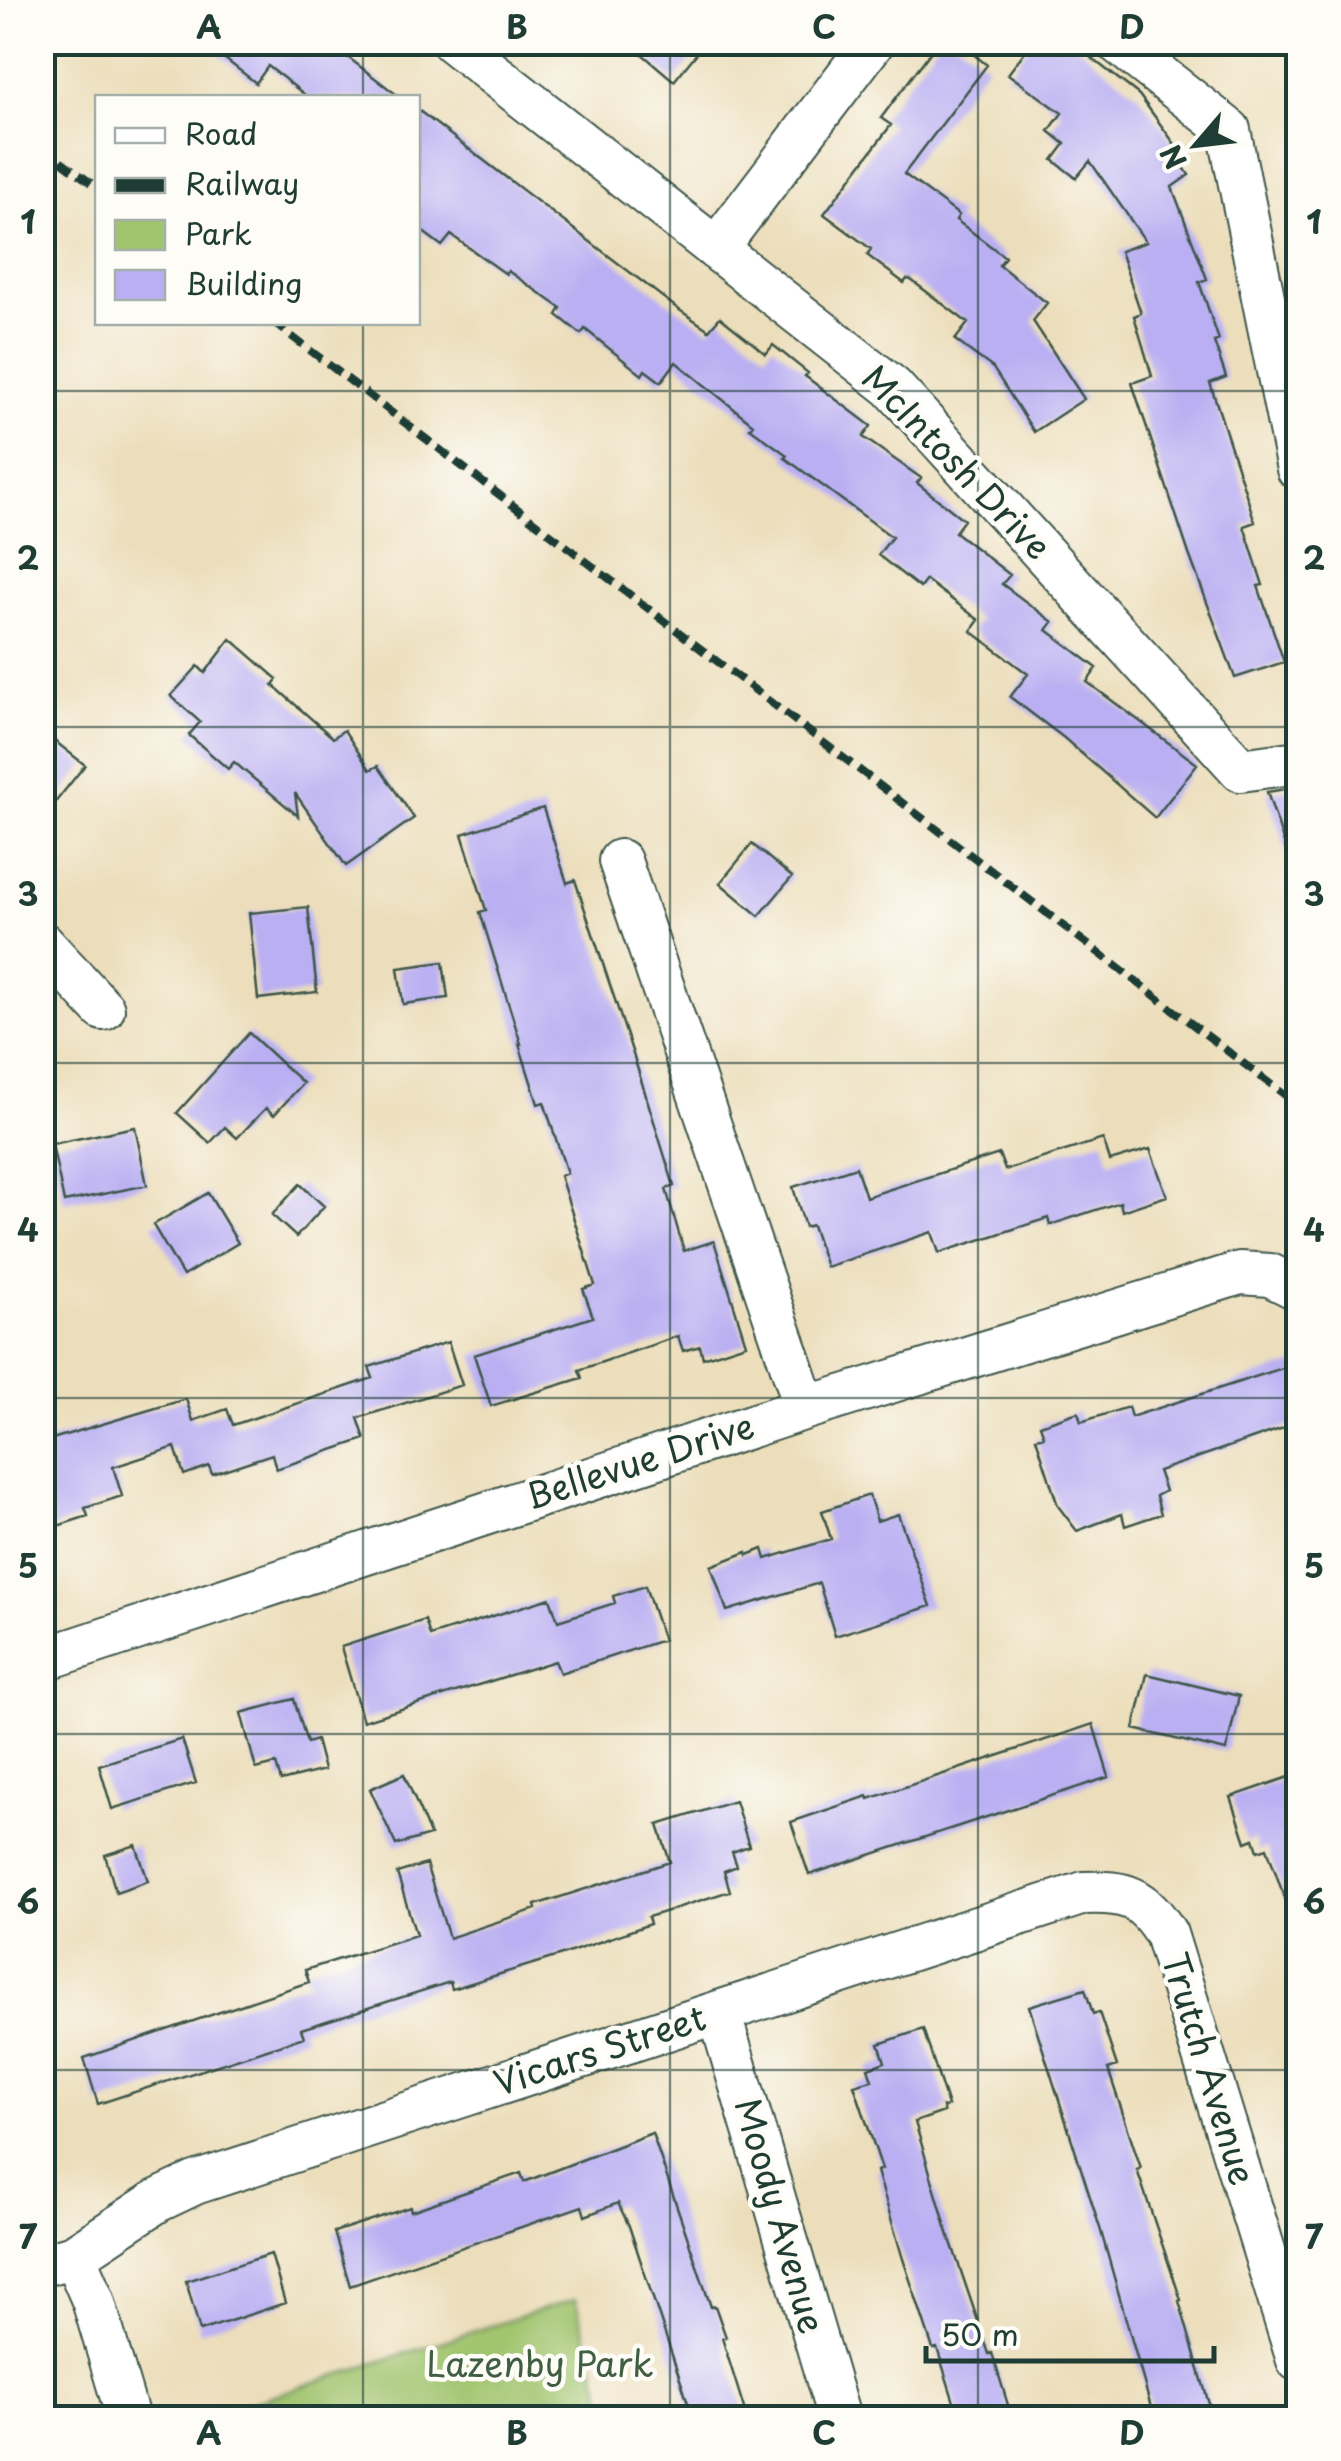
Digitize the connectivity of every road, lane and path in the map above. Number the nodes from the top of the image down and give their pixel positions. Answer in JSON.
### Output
{"nodes":[{"id":1,"x":454,"y":42,"type":"edge"},
{"id":2,"x":873,"y":42,"type":"edge"},
{"id":3,"x":1117,"y":42,"type":"edge"},
{"id":4,"x":716,"y":249,"type":"junction"},
{"id":5,"x":1298,"y":468,"type":"edge"},
{"id":6,"x":1298,"y":762,"type":"edge"},
{"id":7,"x":620,"y":861,"type":"dead end"},
{"id":8,"x":42,"y":943,"type":"edge"},
{"id":9,"x":103,"y":1009,"type":"dead end"},
{"id":10,"x":1298,"y":1289,"type":"edge"},
{"id":11,"x":806,"y":1408,"type":"junction"},
{"id":12,"x":42,"y":1660,"type":"edge"},
{"id":13,"x":1140,"y":1901,"type":"joint"},
{"id":14,"x":720,"y":2012,"type":"junction"},
{"id":15,"x":58,"y":2260,"type":"edge"},
{"id":16,"x":1298,"y":2360,"type":"edge"},
{"id":17,"x":128,"y":2418,"type":"edge"},
{"id":18,"x":838,"y":2418,"type":"edge"}],
"edges":[{"from":1,"to":4,"type":"street","name":"McIntosh Drive"},
{"from":2,"to":4,"type":"street"},
{"from":3,"to":5,"type":"street"},
{"from":4,"to":6,"type":"street","name":"McIntosh Drive"},
{"from":7,"to":11,"type":"street"},
{"from":8,"to":9,"type":"street"},
{"from":10,"to":11,"type":"street","name":"Bellevue Drive"},
{"from":11,"to":12,"type":"street","name":"Bellevue Drive"},
{"from":13,"to":14,"type":"street","name":"Vicars Street"},
{"from":13,"to":16,"type":"street","name":"Trutch Avenue"},
{"from":14,"to":15,"type":"street","name":"Vicars Street"},
{"from":14,"to":18,"type":"street","name":"Moody Avenue"},
{"from":15,"to":17,"type":"street"}]}
